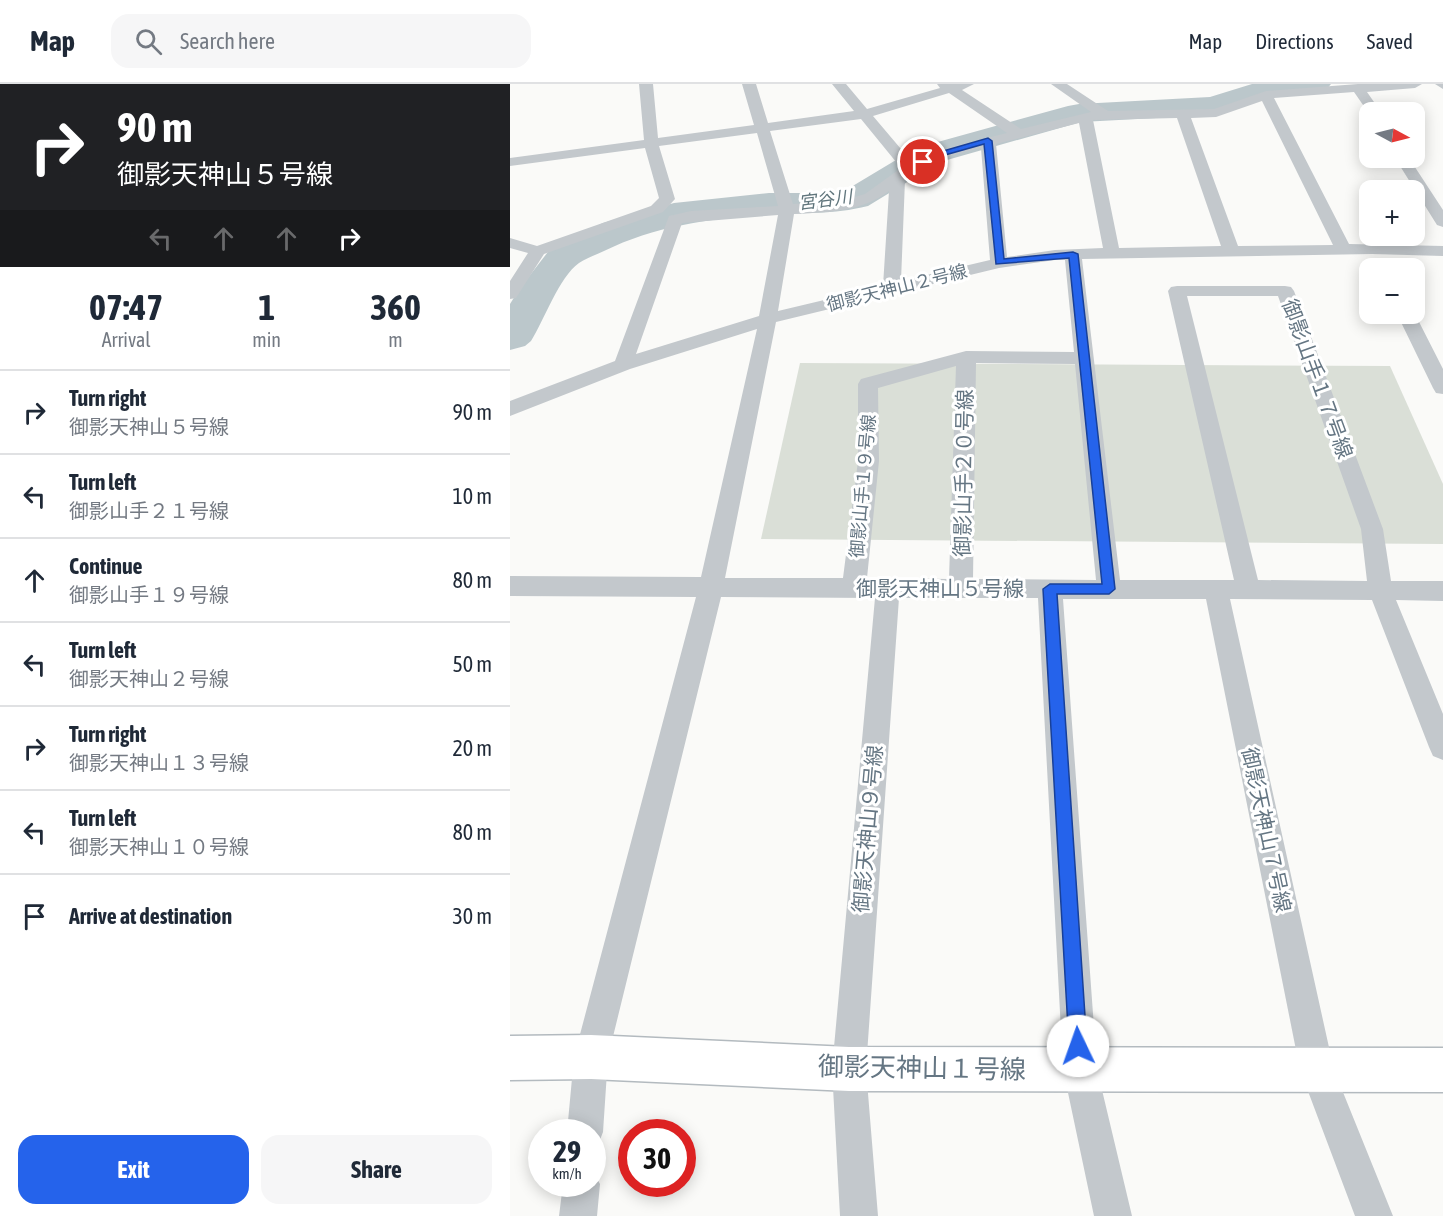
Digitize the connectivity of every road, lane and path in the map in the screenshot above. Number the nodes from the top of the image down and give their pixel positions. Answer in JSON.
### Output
{"nodes":[{"id":1,"x":646,"y":84,"type":"edge"},
{"id":2,"x":749,"y":84,"type":"edge"},
{"id":3,"x":839,"y":84,"type":"edge"},
{"id":4,"x":967,"y":84,"type":"edge"},
{"id":5,"x":1058,"y":84,"type":"edge"},
{"id":6,"x":1415,"y":84,"type":"edge"},
{"id":7,"x":948,"y":86,"type":"edge"},
{"id":8,"x":1358,"y":88,"type":"junction"},
{"id":9,"x":1266,"y":95,"type":"junction"},
{"id":10,"x":1367,"y":102,"type":"edge"},
{"id":11,"x":1097,"y":113,"type":"junction"},
{"id":12,"x":864,"y":114,"type":"junction"},
{"id":13,"x":1183,"y":114,"type":"junction"},
{"id":14,"x":761,"y":128,"type":"junction"},
{"id":15,"x":1013,"y":130,"type":"junction"},
{"id":16,"x":988,"y":141,"type":"junction"},
{"id":17,"x":651,"y":143,"type":"junction"},
{"id":18,"x":510,"y":162,"type":"edge"},
{"id":19,"x":908,"y":166,"type":"junction"},
{"id":20,"x":1408,"y":168,"type":"edge"},
{"id":21,"x":897,"y":180,"type":"junction"},
{"id":22,"x":786,"y":206,"type":"junction"},
{"id":23,"x":1443,"y":222,"type":"edge"},
{"id":24,"x":510,"y":243,"type":"edge"},
{"id":25,"x":1372,"y":249,"type":"junction"},
{"id":26,"x":1344,"y":250,"type":"junction"},
{"id":27,"x":538,"y":251,"type":"junction"},
{"id":28,"x":1231,"y":251,"type":"junction"},
{"id":29,"x":1443,"y":251,"type":"edge"},
{"id":30,"x":1112,"y":253,"type":"junction"},
{"id":31,"x":1073,"y":254,"type":"junction"},
{"id":32,"x":1377,"y":258,"type":"edge"},
{"id":33,"x":999,"y":262,"type":"junction"},
{"id":34,"x":892,"y":289,"type":"junction"},
{"id":35,"x":510,"y":294,"type":"edge"},
{"id":36,"x":768,"y":318,"type":"junction"},
{"id":37,"x":1411,"y":324,"type":"edge"},
{"id":38,"x":966,"y":357,"type":"junction"},
{"id":39,"x":1084,"y":358,"type":"junction"},
{"id":40,"x":622,"y":364,"type":"junction"},
{"id":41,"x":1443,"y":388,"type":"edge"},
{"id":42,"x":510,"y":409,"type":"edge"},
{"id":43,"x":510,"y":586,"type":"edge"},
{"id":44,"x":711,"y":587,"type":"junction"},
{"id":45,"x":854,"y":588,"type":"junction"},
{"id":46,"x":888,"y":588,"type":"junction"},
{"id":47,"x":961,"y":589,"type":"junction"},
{"id":48,"x":1050,"y":589,"type":"junction"},
{"id":49,"x":1109,"y":589,"type":"junction"},
{"id":50,"x":1216,"y":590,"type":"junction"},
{"id":51,"x":1248,"y":590,"type":"junction"},
{"id":52,"x":1380,"y":590,"type":"junction"},
{"id":53,"x":1443,"y":591,"type":"edge"},
{"id":54,"x":1443,"y":747,"type":"edge"},
{"id":55,"x":591,"y":1057,"type":"junction"},
{"id":56,"x":510,"y":1058,"type":"edge"},
{"id":57,"x":849,"y":1069,"type":"junction"},
{"id":58,"x":1080,"y":1069,"type":"junction"},
{"id":59,"x":1317,"y":1070,"type":"junction"},
{"id":60,"x":1443,"y":1070,"type":"edge"},
{"id":61,"x":586,"y":1119,"type":"edge"},
{"id":62,"x":580,"y":1197,"type":"edge"},
{"id":63,"x":578,"y":1216,"type":"edge"},
{"id":64,"x":859,"y":1216,"type":"edge"},
{"id":65,"x":1113,"y":1216,"type":"edge"},
{"id":66,"x":1374,"y":1216,"type":"edge"}],
"edges":[{"from":1,"to":17,"type":"street"},
{"from":2,"to":14,"type":"street"},
{"from":3,"to":12,"type":"street"},
{"from":4,"to":7,"type":"street"},
{"from":5,"to":11,"type":"street"},
{"from":6,"to":8,"type":"street"},
{"from":7,"to":12,"type":"street"},
{"from":7,"to":15,"type":"street"},
{"from":8,"to":9,"type":"street"},
{"from":8,"to":10,"type":"street"},
{"from":9,"to":13,"type":"street"},
{"from":9,"to":26,"type":"street"},
{"from":11,"to":13,"type":"street"},
{"from":11,"to":15,"type":"street"},
{"from":11,"to":30,"type":"street"},
{"from":12,"to":14,"type":"street"},
{"from":12,"to":19,"type":"street"},
{"from":13,"to":28,"type":"street"},
{"from":14,"to":17,"type":"street"},
{"from":14,"to":22,"type":"street"},
{"from":15,"to":16,"type":"street"},
{"from":16,"to":19,"type":"street"},
{"from":16,"to":33,"type":"street"},
{"from":17,"to":18,"type":"street"},
{"from":17,"to":27,"type":"street"},
{"from":19,"to":21,"type":"street"},
{"from":20,"to":23,"type":"street"},
{"from":21,"to":22,"type":"street"},
{"from":21,"to":34,"type":"street"},
{"from":22,"to":36,"type":"street"},
{"from":22,"to":40,"type":"street"},
{"from":24,"to":27,"type":"street"},
{"from":25,"to":26,"type":"street","name":"御影天神山２号線"},
{"from":25,"to":29,"type":"street","name":"御影天神山２号線"},
{"from":25,"to":32,"type":"street"},
{"from":26,"to":28,"type":"street","name":"御影天神山２号線"},
{"from":27,"to":35,"type":"street"},
{"from":28,"to":30,"type":"street","name":"御影天神山２号線"},
{"from":30,"to":31,"type":"street","name":"御影天神山２号線"},
{"from":31,"to":33,"type":"street","name":"御影天神山２号線"},
{"from":31,"to":39,"type":"street"},
{"from":33,"to":34,"type":"street","name":"御影天神山２号線"},
{"from":34,"to":36,"type":"street","name":"御影天神山２号線"},
{"from":36,"to":40,"type":"street","name":"御影天神山２号線"},
{"from":36,"to":44,"type":"street"},
{"from":37,"to":41,"type":"street"},
{"from":38,"to":39,"type":"street","name":"御影山手１９号線"},
{"from":38,"to":45,"type":"street","name":"御影山手１９号線"},
{"from":38,"to":47,"type":"street","name":"御影山手２０号線"},
{"from":39,"to":49,"type":"street"},
{"from":40,"to":42,"type":"street","name":"御影天神山２号線"},
{"from":43,"to":44,"type":"street","name":"御影天神山５号線"},
{"from":44,"to":45,"type":"street","name":"御影天神山５号線"},
{"from":44,"to":55,"type":"street"},
{"from":45,"to":46,"type":"street","name":"御影天神山５号線"},
{"from":46,"to":47,"type":"street","name":"御影天神山５号線"},
{"from":46,"to":57,"type":"street","name":"御影天神山９号線"},
{"from":47,"to":48,"type":"street","name":"御影天神山５号線"},
{"from":48,"to":49,"type":"street","name":"御影天神山５号線"},
{"from":48,"to":58,"type":"street"},
{"from":49,"to":50,"type":"street","name":"御影天神山５号線"},
{"from":50,"to":51,"type":"street","name":"御影天神山５号線"},
{"from":50,"to":59,"type":"street","name":"御影天神山７号線"},
{"from":51,"to":52,"type":"street","name":"御影天神山５号線"},
{"from":51,"to":52,"type":"street","name":"御影山手１７号線"},
{"from":52,"to":53,"type":"street","name":"御影天神山５号線"},
{"from":52,"to":54,"type":"street"},
{"from":55,"to":56,"type":"street","name":"御影天神山１号線"},
{"from":55,"to":57,"type":"street","name":"御影天神山１号線"},
{"from":55,"to":61,"type":"street"},
{"from":57,"to":58,"type":"street","name":"御影天神山１号線"},
{"from":57,"to":64,"type":"street","name":"御影天神山９号線"},
{"from":58,"to":59,"type":"street","name":"御影天神山１号線"},
{"from":58,"to":65,"type":"street"},
{"from":59,"to":60,"type":"street","name":"御影天神山１号線"},
{"from":59,"to":66,"type":"street","name":"御影天神山７号線"},
{"from":62,"to":63,"type":"street"}]}
